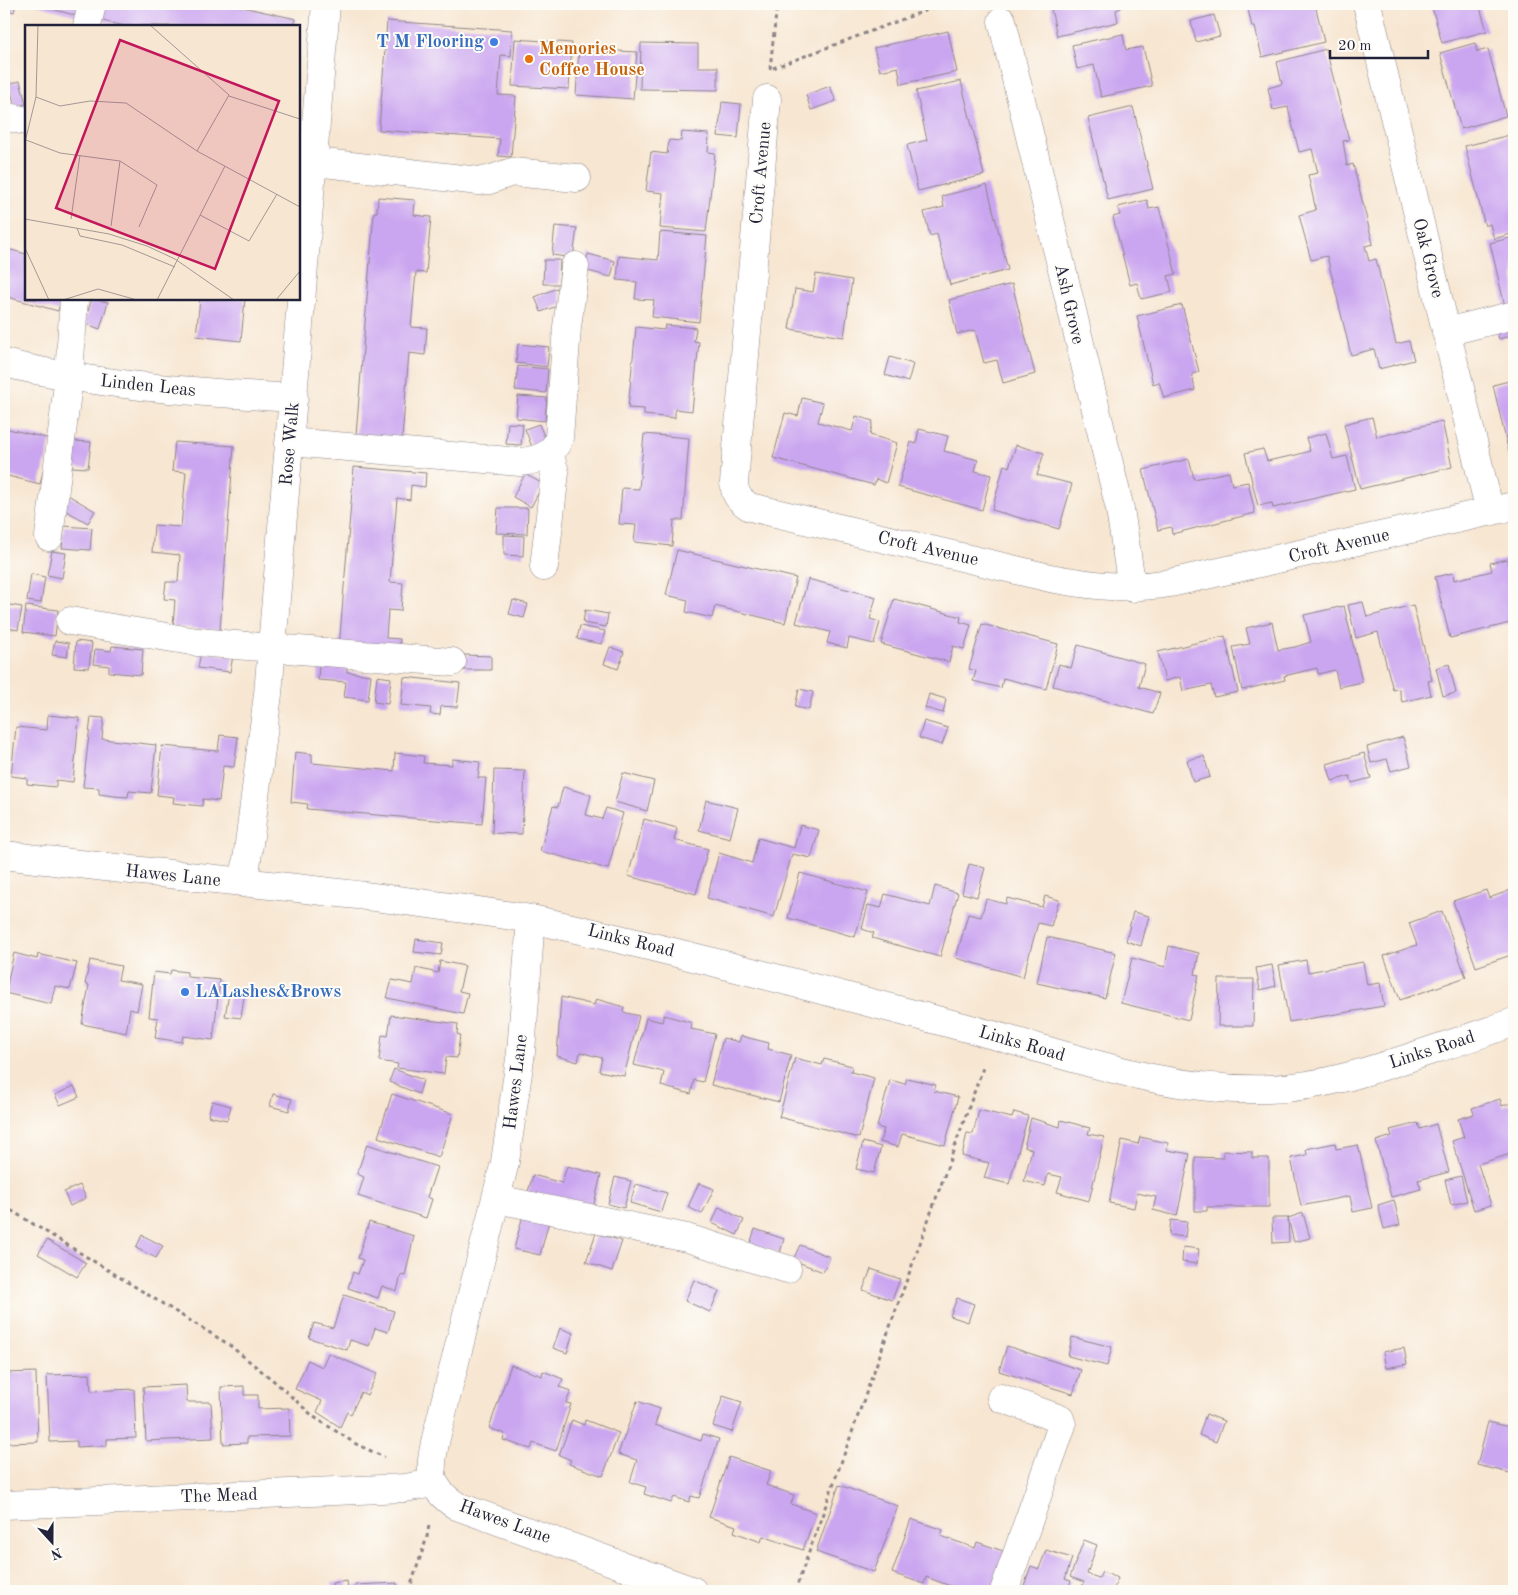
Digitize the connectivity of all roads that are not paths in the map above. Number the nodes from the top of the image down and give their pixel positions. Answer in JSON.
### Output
{"nodes":[{"id":1,"x":92,"y":4,"type":"edge"},
{"id":2,"x":326,"y":4,"type":"edge"},
{"id":3,"x":1366,"y":4,"type":"edge"},
{"id":4,"x":1002,"y":21,"type":"dead end"},
{"id":5,"x":87,"y":25,"type":"edge"},
{"id":6,"x":768,"y":99,"type":"road end"},
{"id":7,"x":4,"y":116,"type":"edge"},
{"id":8,"x":25,"y":121,"type":"edge"},
{"id":9,"x":306,"y":160,"type":"edge"},
{"id":10,"x":577,"y":178,"type":"dead end"},
{"id":11,"x":575,"y":266,"type":"dead end"},
{"id":12,"x":300,"y":279,"type":"edge"},
{"id":13,"x":74,"y":300,"type":"edge"},
{"id":14,"x":299,"y":300,"type":"edge"},
{"id":15,"x":1514,"y":314,"type":"edge"},
{"id":16,"x":1446,"y":332,"type":"junction"},
{"id":17,"x":4,"y":363,"type":"edge"},
{"id":18,"x":69,"y":376,"type":"junction"},
{"id":19,"x":294,"y":398,"type":"junction"},
{"id":20,"x":290,"y":442,"type":"junction"},
{"id":21,"x":549,"y":454,"type":"junction"},
{"id":22,"x":1502,"y":509,"type":"edge"},
{"id":23,"x":48,"y":537,"type":"dead end"},
{"id":24,"x":544,"y":567,"type":"dead end"},
{"id":25,"x":1132,"y":588,"type":"junction"},
{"id":26,"x":70,"y":621,"type":"dead end"},
{"id":27,"x":272,"y":648,"type":"junction"},
{"id":28,"x":452,"y":662,"type":"dead end"},
{"id":29,"x":4,"y":855,"type":"edge"},
{"id":30,"x":244,"y":883,"type":"junction"},
{"id":31,"x":531,"y":919,"type":"junction"},
{"id":32,"x":1514,"y":1022,"type":"edge"},
{"id":33,"x":497,"y":1199,"type":"junction"},
{"id":34,"x":788,"y":1269,"type":"dead end"},
{"id":35,"x":1001,"y":1398,"type":"dead end"},
{"id":36,"x":434,"y":1483,"type":"junction"},
{"id":37,"x":4,"y":1505,"type":"edge"},
{"id":38,"x":693,"y":1591,"type":"edge"},
{"id":39,"x":1004,"y":1591,"type":"edge"}],
"edges":[{"from":1,"to":5,"type":"street"},
{"from":2,"to":9,"type":"street","name":"Rose Walk"},
{"from":3,"to":16,"type":"street","name":"Oak Grove"},
{"from":4,"to":25,"type":"street","name":"Ash Grove"},
{"from":6,"to":25,"type":"street","name":"Croft Avenue"},
{"from":7,"to":8,"type":"street"},
{"from":9,"to":10,"type":"street"},
{"from":9,"to":12,"type":"street","name":"Rose Walk"},
{"from":11,"to":21,"type":"street"},
{"from":13,"to":18,"type":"street"},
{"from":14,"to":19,"type":"street","name":"Rose Walk"},
{"from":15,"to":16,"type":"street"},
{"from":16,"to":22,"type":"street","name":"Oak Grove"},
{"from":17,"to":18,"type":"street","name":"Linden Leas"},
{"from":18,"to":19,"type":"street","name":"Linden Leas"},
{"from":18,"to":23,"type":"street"},
{"from":19,"to":20,"type":"street","name":"Rose Walk"},
{"from":20,"to":21,"type":"street"},
{"from":20,"to":27,"type":"street","name":"Rose Walk"},
{"from":21,"to":24,"type":"street"},
{"from":22,"to":25,"type":"street","name":"Croft Avenue"},
{"from":26,"to":27,"type":"street"},
{"from":27,"to":28,"type":"street"},
{"from":27,"to":30,"type":"street","name":"Rose Walk"},
{"from":29,"to":30,"type":"street","name":"Hawes Lane"},
{"from":30,"to":31,"type":"street","name":"Hawes Lane"},
{"from":31,"to":32,"type":"street","name":"Links Road"},
{"from":31,"to":33,"type":"street","name":"Hawes Lane"},
{"from":33,"to":34,"type":"street"},
{"from":33,"to":36,"type":"street","name":"Hawes Lane"},
{"from":35,"to":39,"type":"street"},
{"from":36,"to":37,"type":"street","name":"The Mead"},
{"from":36,"to":38,"type":"street","name":"Hawes Lane"}]}
